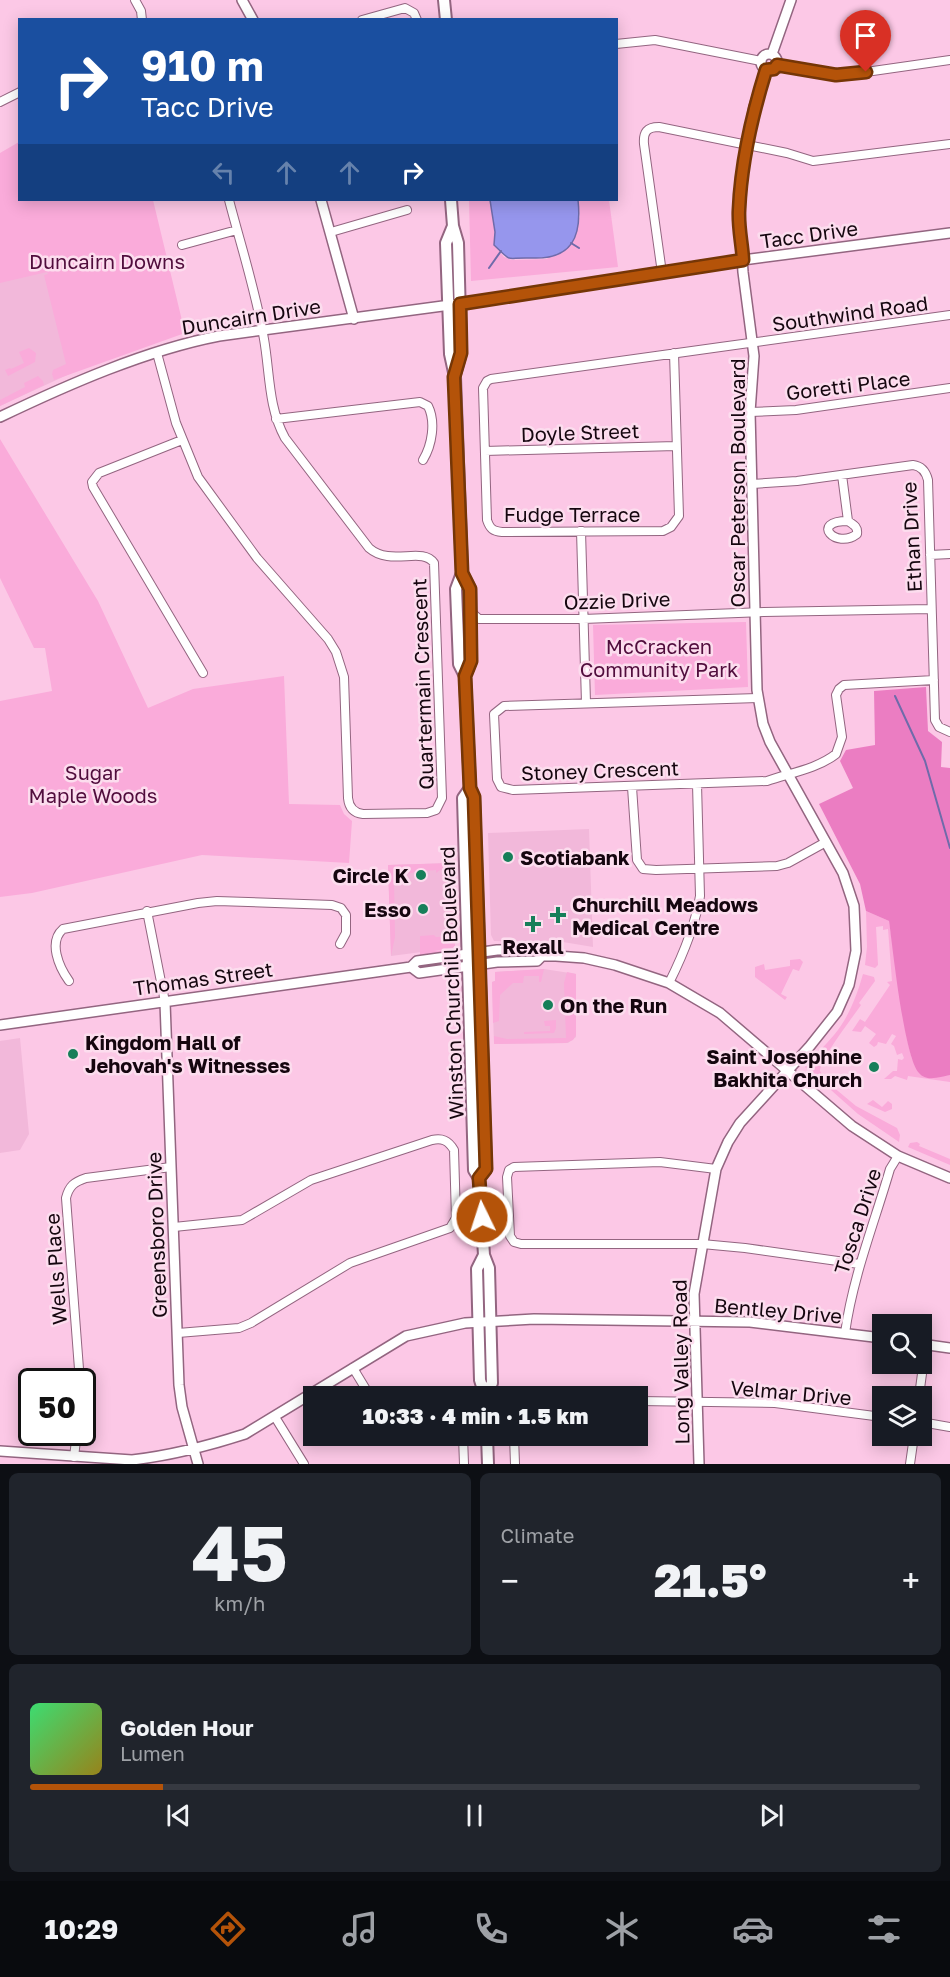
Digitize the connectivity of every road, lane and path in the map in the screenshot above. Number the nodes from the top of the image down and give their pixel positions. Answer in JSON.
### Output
{"nodes":[{"id":1,"x":135,"y":0,"type":"edge"},
{"id":2,"x":242,"y":0,"type":"edge"},
{"id":3,"x":444,"y":0,"type":"edge"},
{"id":4,"x":791,"y":0,"type":"edge"},
{"id":5,"x":142,"y":18,"type":"edge"},
{"id":6,"x":252,"y":18,"type":"edge"},
{"id":7,"x":369,"y":18,"type":"edge"},
{"id":8,"x":416,"y":18,"type":"edge"},
{"id":9,"x":445,"y":18,"type":"edge"},
{"id":10,"x":618,"y":44,"type":"edge"},
{"id":11,"x":772,"y":54,"type":"junction"},
{"id":12,"x":950,"y":60,"type":"edge"},
{"id":13,"x":761,"y":61,"type":"junction"},
{"id":14,"x":777,"y":65,"type":"junction"},
{"id":15,"x":766,"y":70,"type":"junction"},
{"id":16,"x":18,"y":93,"type":"edge"},
{"id":17,"x":0,"y":102,"type":"edge"},
{"id":18,"x":950,"y":144,"type":"edge"},
{"id":19,"x":747,"y":145,"type":"junction"},
{"id":20,"x":230,"y":201,"type":"edge"},
{"id":21,"x":321,"y":201,"type":"edge"},
{"id":22,"x":451,"y":201,"type":"edge"},
{"id":23,"x":407,"y":210,"type":"dead end"},
{"id":24,"x":453,"y":226,"type":"junction"},
{"id":25,"x":237,"y":231,"type":"junction"},
{"id":26,"x":331,"y":232,"type":"junction"},
{"id":27,"x":950,"y":233,"type":"edge"},
{"id":28,"x":183,"y":245,"type":"dead end"},
{"id":29,"x":743,"y":260,"type":"junction"},
{"id":30,"x":662,"y":273,"type":"junction"},
{"id":31,"x":460,"y":304,"type":"junction"},
{"id":32,"x":448,"y":306,"type":"junction"},
{"id":33,"x":950,"y":315,"type":"edge"},
{"id":34,"x":354,"y":319,"type":"junction"},
{"id":35,"x":263,"y":331,"type":"junction"},
{"id":36,"x":754,"y":343,"type":"junction"},
{"id":37,"x":157,"y":353,"type":"junction"},
{"id":38,"x":674,"y":353,"type":"junction"},
{"id":39,"x":454,"y":377,"type":"junction"},
{"id":40,"x":950,"y":388,"type":"edge"},
{"id":41,"x":750,"y":412,"type":"junction"},
{"id":42,"x":0,"y":417,"type":"edge"},
{"id":43,"x":276,"y":419,"type":"junction"},
{"id":44,"x":182,"y":440,"type":"junction"},
{"id":45,"x":676,"y":446,"type":"junction"},
{"id":46,"x":485,"y":451,"type":"junction"},
{"id":47,"x":423,"y":460,"type":"dead end"},
{"id":48,"x":842,"y":476,"type":"junction"},
{"id":49,"x":752,"y":484,"type":"junction"},
{"id":50,"x":848,"y":521,"type":"dead end"},
{"id":51,"x":581,"y":531,"type":"junction"},
{"id":52,"x":950,"y":554,"type":"edge"},
{"id":53,"x":930,"y":555,"type":"junction"},
{"id":54,"x":462,"y":573,"type":"junction"},
{"id":55,"x":931,"y":609,"type":"junction"},
{"id":56,"x":755,"y":612,"type":"junction"},
{"id":57,"x":475,"y":615,"type":"junction"},
{"id":58,"x":583,"y":619,"type":"junction"},
{"id":59,"x":203,"y":673,"type":"dead end"},
{"id":60,"x":465,"y":676,"type":"junction"},
{"id":61,"x":934,"y":680,"type":"junction"},
{"id":62,"x":758,"y":698,"type":"junction"},
{"id":63,"x":586,"y":703,"type":"junction"},
{"id":64,"x":950,"y":732,"type":"edge"},
{"id":65,"x":787,"y":775,"type":"junction"},
{"id":66,"x":697,"y":784,"type":"junction"},
{"id":67,"x":632,"y":787,"type":"junction"},
{"id":68,"x":470,"y":788,"type":"junction"},
{"id":69,"x":826,"y":842,"type":"junction"},
{"id":70,"x":700,"y":869,"type":"junction"},
{"id":71,"x":147,"y":911,"type":"junction"},
{"id":72,"x":340,"y":944,"type":"dead end"},
{"id":73,"x":480,"y":952,"type":"junction"},
{"id":74,"x":468,"y":954,"type":"junction"},
{"id":75,"x":542,"y":956,"type":"junction"},
{"id":76,"x":480,"y":964,"type":"junction"},
{"id":77,"x":468,"y":966,"type":"junction"},
{"id":78,"x":411,"y":967,"type":"junction"},
{"id":79,"x":69,"y":981,"type":"dead end"},
{"id":80,"x":669,"y":983,"type":"junction"},
{"id":81,"x":165,"y":1002,"type":"junction"},
{"id":82,"x":0,"y":1025,"type":"edge"},
{"id":83,"x":787,"y":1070,"type":"junction"},
{"id":84,"x":897,"y":1156,"type":"junction"},
{"id":85,"x":171,"y":1167,"type":"junction"},
{"id":86,"x":716,"y":1169,"type":"junction"},
{"id":87,"x":479,"y":1178,"type":"junction"},
{"id":88,"x":950,"y":1178,"type":"edge"},
{"id":89,"x":174,"y":1227,"type":"junction"},
{"id":90,"x":702,"y":1244,"type":"junction"},
{"id":91,"x":484,"y":1255,"type":"junction"},
{"id":92,"x":860,"y":1264,"type":"junction"},
{"id":93,"x":490,"y":1321,"type":"junction"},
{"id":94,"x":694,"y":1321,"type":"junction"},
{"id":95,"x":478,"y":1322,"type":"junction"},
{"id":96,"x":178,"y":1333,"type":"junction"},
{"id":97,"x":845,"y":1333,"type":"junction"},
{"id":98,"x":872,"y":1337,"type":"edge"},
{"id":99,"x":932,"y":1345,"type":"edge"},
{"id":100,"x":950,"y":1348,"type":"edge"},
{"id":101,"x":79,"y":1368,"type":"edge"},
{"id":102,"x":353,"y":1368,"type":"junction"},
{"id":103,"x":364,"y":1386,"type":"edge"},
{"id":104,"x":482,"y":1386,"type":"edge"},
{"id":105,"x":490,"y":1386,"type":"edge"},
{"id":106,"x":648,"y":1401,"type":"edge"},
{"id":107,"x":696,"y":1401,"type":"junction"},
{"id":108,"x":872,"y":1416,"type":"edge"},
{"id":109,"x":275,"y":1417,"type":"junction"},
{"id":110,"x":932,"y":1424,"type":"edge"},
{"id":111,"x":950,"y":1427,"type":"edge"},
{"id":112,"x":75,"y":1446,"type":"edge"},
{"id":113,"x":463,"y":1446,"type":"edge"},
{"id":114,"x":487,"y":1446,"type":"edge"},
{"id":115,"x":514,"y":1446,"type":"edge"},
{"id":116,"x":913,"y":1446,"type":"edge"},
{"id":117,"x":192,"y":1448,"type":"junction"},
{"id":118,"x":0,"y":1451,"type":"edge"},
{"id":119,"x":74,"y":1457,"type":"junction"},
{"id":120,"x":198,"y":1464,"type":"edge"},
{"id":121,"x":304,"y":1464,"type":"edge"},
{"id":122,"x":464,"y":1464,"type":"edge"},
{"id":123,"x":488,"y":1464,"type":"edge"},
{"id":124,"x":515,"y":1464,"type":"edge"},
{"id":125,"x":699,"y":1464,"type":"edge"},
{"id":126,"x":910,"y":1464,"type":"edge"}],
"edges":[{"from":1,"to":5,"type":"street"},
{"from":2,"to":6,"type":"street"},
{"from":3,"to":9,"type":"main road"},
{"from":4,"to":11,"type":"street"},
{"from":7,"to":8,"type":"street"},
{"from":10,"to":13,"type":"street"},
{"from":11,"to":13,"type":"street"},
{"from":11,"to":14,"type":"street"},
{"from":12,"to":14,"type":"street"},
{"from":13,"to":15,"type":"street"},
{"from":14,"to":15,"type":"street"},
{"from":15,"to":19,"type":"street","name":"Oscar Peterson Boulevard"},
{"from":16,"to":17,"type":"street"},
{"from":18,"to":19,"type":"street"},
{"from":19,"to":29,"type":"street","name":"Oscar Peterson Boulevard"},
{"from":19,"to":30,"type":"street"},
{"from":20,"to":25,"type":"street","name":"Quartermain Crescent"},
{"from":21,"to":26,"type":"street"},
{"from":22,"to":24,"type":"main road","name":"Winston Churchill Boulevard"},
{"from":23,"to":26,"type":"street"},
{"from":24,"to":31,"type":"main road","name":"Winston Churchill Boulevard"},
{"from":24,"to":32,"type":"main road","name":"Winston Churchill Boulevard"},
{"from":25,"to":28,"type":"street"},
{"from":25,"to":35,"type":"street","name":"Quartermain Crescent"},
{"from":26,"to":34,"type":"street"},
{"from":27,"to":29,"type":"street","name":"Tacc Drive"},
{"from":29,"to":30,"type":"street","name":"Tacc Drive"},
{"from":29,"to":36,"type":"street","name":"Oscar Peterson Boulevard"},
{"from":30,"to":31,"type":"street","name":"Tacc Drive"},
{"from":31,"to":32,"type":"street","name":"Tacc Drive"},
{"from":31,"to":39,"type":"main road","name":"Winston Churchill Boulevard"},
{"from":32,"to":34,"type":"street","name":"Duncairn Drive"},
{"from":32,"to":39,"type":"main road","name":"Winston Churchill Boulevard"},
{"from":33,"to":36,"type":"street","name":"Southwind Road"},
{"from":34,"to":35,"type":"street","name":"Duncairn Drive"},
{"from":35,"to":37,"type":"street","name":"Duncairn Drive"},
{"from":35,"to":43,"type":"street","name":"Quartermain Crescent"},
{"from":36,"to":38,"type":"street","name":"Fudge Terrace"},
{"from":36,"to":41,"type":"street","name":"Oscar Peterson Boulevard"},
{"from":37,"to":42,"type":"street","name":"Duncairn Drive"},
{"from":37,"to":44,"type":"street","name":"Quartermain Crescent"},
{"from":38,"to":45,"type":"street","name":"Fudge Terrace"},
{"from":38,"to":46,"type":"street","name":"Fudge Terrace"},
{"from":39,"to":54,"type":"main road","name":"Winston Churchill Boulevard"},
{"from":40,"to":41,"type":"street","name":"Goretti Place"},
{"from":41,"to":49,"type":"street","name":"Oscar Peterson Boulevard"},
{"from":43,"to":44,"type":"street","name":"Quartermain Crescent"},
{"from":43,"to":47,"type":"street"},
{"from":44,"to":59,"type":"street"},
{"from":45,"to":46,"type":"street","name":"Doyle Street"},
{"from":45,"to":51,"type":"street","name":"Fudge Terrace"},
{"from":46,"to":51,"type":"street","name":"Fudge Terrace"},
{"from":48,"to":49,"type":"street","name":"Ethan Drive"},
{"from":48,"to":50,"type":"street"},
{"from":48,"to":53,"type":"street","name":"Ethan Drive"},
{"from":49,"to":56,"type":"street","name":"Oscar Peterson Boulevard"},
{"from":51,"to":58,"type":"street"},
{"from":52,"to":53,"type":"street"},
{"from":53,"to":55,"type":"street","name":"Ethan Drive"},
{"from":54,"to":57,"type":"main road","name":"Winston Churchill Boulevard"},
{"from":54,"to":60,"type":"main road","name":"Winston Churchill Boulevard"},
{"from":55,"to":56,"type":"street","name":"Ozzie Drive"},
{"from":55,"to":61,"type":"street","name":"Ethan Drive"},
{"from":56,"to":58,"type":"street","name":"Ozzie Drive"},
{"from":56,"to":62,"type":"street","name":"Oscar Peterson Boulevard"},
{"from":57,"to":58,"type":"street","name":"Ozzie Drive"},
{"from":57,"to":60,"type":"main road","name":"Winston Churchill Boulevard"},
{"from":58,"to":63,"type":"street"},
{"from":60,"to":68,"type":"main road","name":"Winston Churchill Boulevard"},
{"from":61,"to":64,"type":"street","name":"Ethan Drive"},
{"from":61,"to":65,"type":"street","name":"Stoney Crescent"},
{"from":62,"to":63,"type":"street","name":"Stoney Crescent"},
{"from":62,"to":65,"type":"street","name":"Oscar Peterson Boulevard"},
{"from":63,"to":67,"type":"street","name":"Stoney Crescent"},
{"from":65,"to":66,"type":"street","name":"Stoney Crescent"},
{"from":65,"to":69,"type":"street","name":"Oscar Peterson Boulevard"},
{"from":66,"to":67,"type":"street","name":"Stoney Crescent"},
{"from":66,"to":70,"type":"street"},
{"from":67,"to":70,"type":"street"},
{"from":68,"to":73,"type":"main road","name":"Winston Churchill Boulevard"},
{"from":68,"to":74,"type":"main road","name":"Winston Churchill Boulevard"},
{"from":69,"to":70,"type":"street"},
{"from":69,"to":83,"type":"street","name":"Oscar Peterson Boulevard"},
{"from":70,"to":80,"type":"street"},
{"from":71,"to":72,"type":"street"},
{"from":71,"to":79,"type":"street"},
{"from":71,"to":81,"type":"street"},
{"from":73,"to":74,"type":"street","name":"Thomas Street"},
{"from":73,"to":75,"type":"street","name":"Thomas Street"},
{"from":73,"to":76,"type":"main road","name":"Winston Churchill Boulevard"},
{"from":74,"to":77,"type":"main road","name":"Winston Churchill Boulevard"},
{"from":74,"to":78,"type":"street","name":"Thomas Street"},
{"from":75,"to":76,"type":"street","name":"Thomas Street"},
{"from":75,"to":80,"type":"street","name":"Thomas Street"},
{"from":76,"to":77,"type":"street","name":"Thomas Street"},
{"from":76,"to":87,"type":"main road","name":"Winston Churchill Boulevard"},
{"from":77,"to":78,"type":"street","name":"Thomas Street"},
{"from":77,"to":87,"type":"main road","name":"Winston Churchill Boulevard"},
{"from":78,"to":81,"type":"street","name":"Thomas Street"},
{"from":80,"to":83,"type":"street","name":"Thomas Street"},
{"from":81,"to":82,"type":"street","name":"Thomas Street"},
{"from":81,"to":85,"type":"street","name":"Greensboro Drive"},
{"from":83,"to":84,"type":"street","name":"Thomas Street"},
{"from":83,"to":86,"type":"street","name":"Long Valley Road"},
{"from":84,"to":88,"type":"street","name":"Thomas Street"},
{"from":84,"to":92,"type":"street","name":"Tosca Drive"},
{"from":85,"to":89,"type":"street","name":"Greensboro Drive"},
{"from":85,"to":101,"type":"street","name":"Wells Place"},
{"from":86,"to":90,"type":"street","name":"Long Valley Road"},
{"from":86,"to":90,"type":"street"},
{"from":87,"to":91,"type":"main road","name":"Winston Churchill Boulevard"},
{"from":89,"to":96,"type":"street","name":"Greensboro Drive"},
{"from":89,"to":96,"type":"street"},
{"from":90,"to":92,"type":"street"},
{"from":90,"to":94,"type":"street","name":"Long Valley Road"},
{"from":91,"to":93,"type":"main road","name":"Winston Churchill Boulevard"},
{"from":91,"to":95,"type":"main road","name":"Winston Churchill Boulevard"},
{"from":92,"to":97,"type":"street","name":"Tosca Drive"},
{"from":93,"to":94,"type":"street","name":"Bentley Drive"},
{"from":93,"to":95,"type":"street","name":"Bentley Drive"},
{"from":93,"to":105,"type":"main road","name":"Winston Churchill Boulevard"},
{"from":94,"to":97,"type":"street","name":"Bentley Drive"},
{"from":94,"to":107,"type":"street","name":"Long Valley Road"},
{"from":95,"to":102,"type":"street","name":"Bentley Drive"},
{"from":95,"to":104,"type":"main road","name":"Winston Churchill Boulevard"},
{"from":96,"to":117,"type":"street","name":"Greensboro Drive"},
{"from":97,"to":98,"type":"street","name":"Bentley Drive"},
{"from":99,"to":100,"type":"street"},
{"from":102,"to":103,"type":"street"},
{"from":102,"to":109,"type":"street","name":"Bentley Drive"},
{"from":106,"to":107,"type":"street","name":"Velmar Drive"},
{"from":107,"to":108,"type":"street","name":"Velmar Drive"},
{"from":107,"to":125,"type":"street","name":"Long Valley Road"},
{"from":109,"to":117,"type":"street","name":"Bentley Drive"},
{"from":109,"to":121,"type":"street"},
{"from":110,"to":111,"type":"street"},
{"from":112,"to":119,"type":"street"},
{"from":113,"to":122,"type":"street"},
{"from":114,"to":123,"type":"main road"},
{"from":115,"to":124,"type":"street"},
{"from":116,"to":126,"type":"street"},
{"from":117,"to":119,"type":"street","name":"Bentley Drive"},
{"from":117,"to":120,"type":"street","name":"Greensboro Drive"},
{"from":118,"to":119,"type":"street","name":"Bentley Drive"}]}
